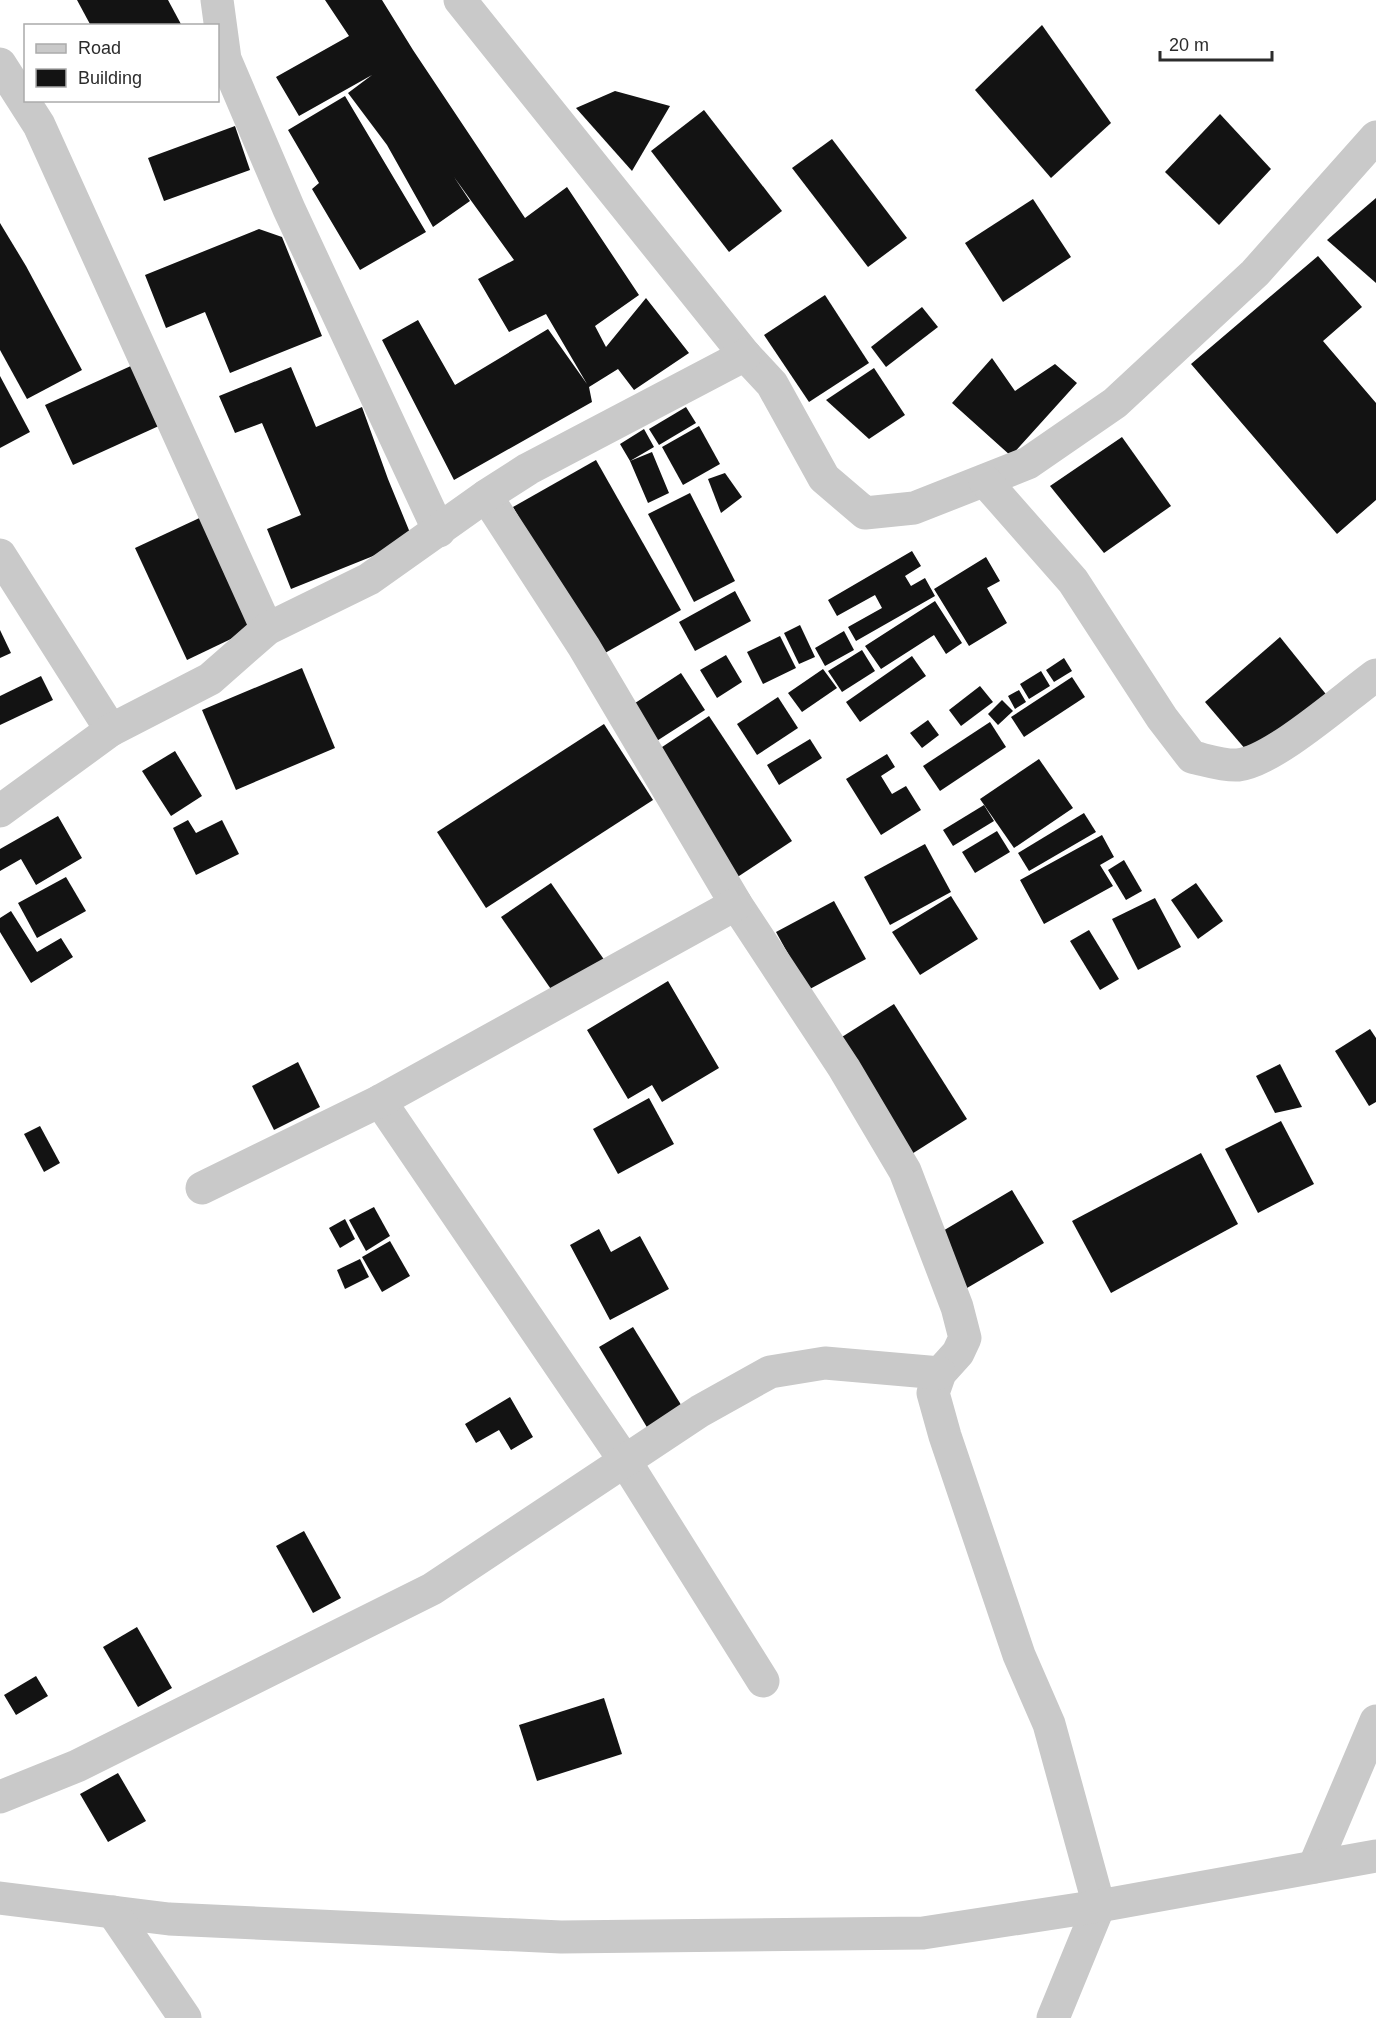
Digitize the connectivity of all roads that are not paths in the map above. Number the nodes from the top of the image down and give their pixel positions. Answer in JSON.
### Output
{"nodes":[{"id":1,"x":217,"y":0,"type":"edge"},
{"id":2,"x":460,"y":0,"type":"edge"},
{"id":3,"x":0,"y":64,"type":"edge"},
{"id":4,"x":24,"y":102,"type":"edge"},
{"id":5,"x":24,"y":102,"type":"edge"},
{"id":6,"x":1376,"y":137,"type":"edge"},
{"id":7,"x":745,"y":355,"type":"junction"},
{"id":8,"x":985,"y":481,"type":"junction"},
{"id":9,"x":486,"y":496,"type":"junction"},
{"id":10,"x":439,"y":531,"type":"junction"},
{"id":11,"x":0,"y":555,"type":"edge"},
{"id":12,"x":267,"y":629,"type":"junction"},
{"id":13,"x":1376,"y":675,"type":"edge"},
{"id":14,"x":111,"y":730,"type":"junction"},
{"id":15,"x":0,"y":811,"type":"edge"},
{"id":16,"x":736,"y":904,"type":"junction"},
{"id":17,"x":380,"y":1101,"type":"junction"},
{"id":18,"x":202,"y":1188,"type":"dead end"},
{"id":19,"x":940,"y":1373,"type":"junction"},
{"id":20,"x":625,"y":1461,"type":"junction"},
{"id":21,"x":763,"y":1681,"type":"dead end"},
{"id":22,"x":1376,"y":1721,"type":"edge"},
{"id":23,"x":0,"y":1797,"type":"edge"},
{"id":24,"x":1376,"y":1856,"type":"edge"},
{"id":25,"x":1314,"y":1867,"type":"junction"},
{"id":26,"x":2,"y":1897,"type":"edge"},
{"id":27,"x":1099,"y":1906,"type":"junction"},
{"id":28,"x":113,"y":1912,"type":"junction"},
{"id":29,"x":185,"y":2018,"type":"edge"},
{"id":30,"x":1053,"y":2018,"type":"edge"}],
"edges":[{"from":1,"to":10,"type":"street"},
{"from":2,"to":7,"type":"street"},
{"from":3,"to":4,"type":"street"},
{"from":5,"to":12,"type":"street"},
{"from":6,"to":8,"type":"street"},
{"from":7,"to":8,"type":"street"},
{"from":7,"to":9,"type":"street"},
{"from":8,"to":13,"type":"street"},
{"from":9,"to":10,"type":"street"},
{"from":9,"to":16,"type":"street"},
{"from":10,"to":12,"type":"street"},
{"from":11,"to":14,"type":"street"},
{"from":12,"to":14,"type":"street"},
{"from":14,"to":15,"type":"street"},
{"from":16,"to":17,"type":"street"},
{"from":16,"to":19,"type":"street"},
{"from":17,"to":18,"type":"street"},
{"from":17,"to":20,"type":"street"},
{"from":19,"to":20,"type":"street"},
{"from":19,"to":27,"type":"street"},
{"from":20,"to":21,"type":"street"},
{"from":20,"to":23,"type":"street"},
{"from":22,"to":25,"type":"street"},
{"from":24,"to":25,"type":"street"},
{"from":25,"to":27,"type":"street"},
{"from":26,"to":28,"type":"street"},
{"from":27,"to":28,"type":"street"},
{"from":27,"to":30,"type":"street"},
{"from":28,"to":29,"type":"street"}]}
